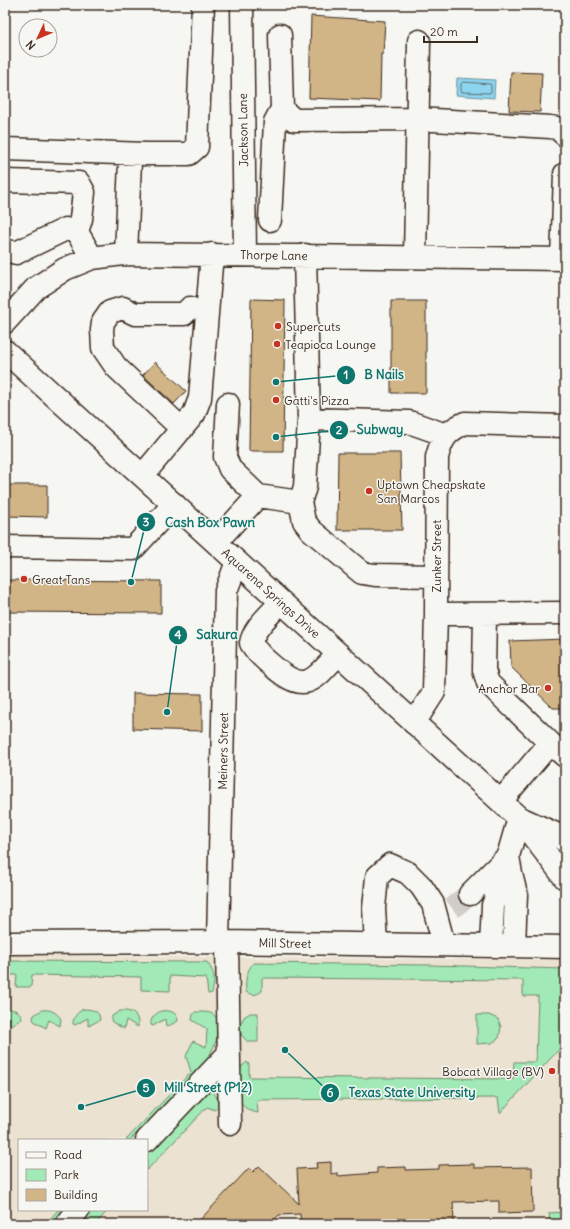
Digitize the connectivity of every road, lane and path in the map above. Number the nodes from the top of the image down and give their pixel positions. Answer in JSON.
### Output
{"nodes":[{"id":1,"x":203,"y":5,"type":"edge"},
{"id":2,"x":242,"y":5,"type":"edge"},
{"id":3,"x":280,"y":35,"type":"dead end"},
{"id":4,"x":419,"y":42,"type":"dead end"},
{"id":5,"x":282,"y":109,"type":"junction"},
{"id":6,"x":417,"y":119,"type":"junction"},
{"id":7,"x":565,"y":135,"type":"edge"},
{"id":8,"x":5,"y":149,"type":"edge"},
{"id":9,"x":136,"y":154,"type":"junction"},
{"id":10,"x":565,"y":174,"type":"edge"},
{"id":11,"x":5,"y":181,"type":"edge"},
{"id":12,"x":270,"y":220,"type":"dead end"},
{"id":13,"x":77,"y":232,"type":"junction"},
{"id":14,"x":5,"y":250,"type":"edge"},
{"id":15,"x":126,"y":254,"type":"junction"},
{"id":16,"x":212,"y":254,"type":"junction"},
{"id":17,"x":245,"y":255,"type":"junction"},
{"id":18,"x":305,"y":255,"type":"junction"},
{"id":19,"x":415,"y":257,"type":"junction"},
{"id":20,"x":92,"y":258,"type":"junction"},
{"id":21,"x":564,"y":259,"type":"edge"},
{"id":22,"x":199,"y":309,"type":"junction"},
{"id":23,"x":5,"y":322,"type":"edge"},
{"id":24,"x":5,"y":351,"type":"edge"},
{"id":25,"x":228,"y":404,"type":"dead end"},
{"id":26,"x":309,"y":420,"type":"junction"},
{"id":27,"x":565,"y":426,"type":"edge"},
{"id":28,"x":182,"y":429,"type":"junction"},
{"id":29,"x":446,"y":435,"type":"junction"},
{"id":30,"x":143,"y":475,"type":"junction"},
{"id":31,"x":258,"y":496,"type":"junction"},
{"id":32,"x":300,"y":502,"type":"junction"},
{"id":33,"x":174,"y":504,"type":"junction"},
{"id":34,"x":216,"y":542,"type":"junction"},
{"id":35,"x":5,"y":546,"type":"edge"},
{"id":36,"x":237,"y":562,"type":"junction"},
{"id":37,"x":436,"y":576,"type":"junction"},
{"id":38,"x":281,"y":602,"type":"junction"},
{"id":39,"x":565,"y":613,"type":"edge"},
{"id":40,"x":436,"y":614,"type":"junction"},
{"id":41,"x":485,"y":614,"type":"junction"},
{"id":42,"x":251,"y":643,"type":"junction"},
{"id":43,"x":225,"y":648,"type":"junction"},
{"id":44,"x":338,"y":654,"type":"junction"},
{"id":45,"x":414,"y":723,"type":"junction"},
{"id":46,"x":557,"y":750,"type":"edge"},
{"id":47,"x":501,"y":801,"type":"junction"},
{"id":48,"x":519,"y":818,"type":"junction"},
{"id":49,"x":563,"y":839,"type":"edge"},
{"id":50,"x":509,"y":865,"type":"junction"},
{"id":51,"x":565,"y":878,"type":"edge"},
{"id":52,"x":470,"y":894,"type":"tunnel mouth"},
{"id":53,"x":223,"y":942,"type":"junction"},
{"id":54,"x":5,"y":943,"type":"edge"},
{"id":55,"x":376,"y":944,"type":"junction"},
{"id":56,"x":444,"y":946,"type":"junction"},
{"id":57,"x":491,"y":946,"type":"junction"},
{"id":58,"x":514,"y":946,"type":"junction"},
{"id":59,"x":565,"y":947,"type":"edge"},
{"id":60,"x":229,"y":1053,"type":"junction"},
{"id":61,"x":230,"y":1124,"type":"dead end"},
{"id":62,"x":148,"y":1139,"type":"edge"},
{"id":63,"x":77,"y":1211,"type":"edge"},
{"id":64,"x":67,"y":1224,"type":"edge"}],
"edges":[{"from":1,"to":9,"type":"street"},
{"from":2,"to":17,"type":"street","name":"Jackson Lane"},
{"from":3,"to":5,"type":"street"},
{"from":4,"to":6,"type":"street"},
{"from":5,"to":6,"type":"street"},
{"from":5,"to":12,"type":"street"},
{"from":6,"to":7,"type":"street"},
{"from":6,"to":19,"type":"street"},
{"from":8,"to":9,"type":"street"},
{"from":9,"to":15,"type":"street"},
{"from":10,"to":21,"type":"street"},
{"from":11,"to":13,"type":"street"},
{"from":13,"to":14,"type":"street"},
{"from":13,"to":20,"type":"street"},
{"from":15,"to":16,"type":"street","name":"Thorpe Lane"},
{"from":15,"to":20,"type":"street","name":"Thorpe Lane"},
{"from":16,"to":17,"type":"street","name":"Thorpe Lane"},
{"from":16,"to":22,"type":"street"},
{"from":17,"to":18,"type":"street","name":"Thorpe Lane"},
{"from":18,"to":19,"type":"street","name":"Thorpe Lane"},
{"from":18,"to":26,"type":"street"},
{"from":19,"to":21,"type":"street","name":"Thorpe Lane"},
{"from":20,"to":23,"type":"street","name":"Thorpe Lane"},
{"from":22,"to":28,"type":"street"},
{"from":22,"to":28,"type":"street"},
{"from":24,"to":30,"type":"street","name":"Aquarena Springs Drive"},
{"from":25,"to":31,"type":"street"},
{"from":26,"to":29,"type":"street"},
{"from":26,"to":32,"type":"street"},
{"from":27,"to":29,"type":"street"},
{"from":28,"to":30,"type":"street"},
{"from":29,"to":37,"type":"street","name":"Zunker Street"},
{"from":30,"to":33,"type":"street","name":"Aquarena Springs Drive"},
{"from":31,"to":32,"type":"street"},
{"from":31,"to":34,"type":"street"},
{"from":32,"to":37,"type":"street"},
{"from":33,"to":34,"type":"street","name":"Aquarena Springs Drive"},
{"from":33,"to":35,"type":"street"},
{"from":34,"to":36,"type":"street","name":"Aquarena Springs Drive"},
{"from":36,"to":38,"type":"street","name":"Aquarena Springs Drive"},
{"from":36,"to":43,"type":"street","name":"Meiners Street"},
{"from":37,"to":40,"type":"street","name":"Zunker Street"},
{"from":38,"to":42,"type":"street"},
{"from":38,"to":44,"type":"street","name":"Aquarena Springs Drive"},
{"from":39,"to":41,"type":"street"},
{"from":40,"to":41,"type":"street"},
{"from":40,"to":45,"type":"street","name":"Zunker Street"},
{"from":41,"to":46,"type":"street"},
{"from":42,"to":43,"type":"street"},
{"from":42,"to":44,"type":"street"},
{"from":43,"to":53,"type":"street","name":"Meiners Street"},
{"from":44,"to":45,"type":"street","name":"Aquarena Springs Drive"},
{"from":45,"to":47,"type":"street","name":"Aquarena Springs Drive"},
{"from":46,"to":47,"type":"street"},
{"from":47,"to":48,"type":"street","name":"Aquarena Springs Drive"},
{"from":48,"to":49,"type":"street","name":"Aquarena Springs Drive"},
{"from":48,"to":50,"type":"street"},
{"from":48,"to":51,"type":"street","name":"Aquarena Springs Drive"},
{"from":50,"to":52,"type":"street"},
{"from":50,"to":57,"type":"street"},
{"from":50,"to":58,"type":"street"},
{"from":53,"to":54,"type":"street","name":"Mill Street"},
{"from":53,"to":55,"type":"street","name":"Mill Street"},
{"from":53,"to":60,"type":"street","name":"Meiners Street"},
{"from":55,"to":56,"type":"street","name":"Mill Street"},
{"from":55,"to":56,"type":"street"},
{"from":56,"to":57,"type":"street","name":"Mill Street"},
{"from":57,"to":58,"type":"street","name":"Mill Street"},
{"from":58,"to":59,"type":"street","name":"Mill Street"},
{"from":60,"to":61,"type":"street","name":"Meiners Street"},
{"from":60,"to":62,"type":"street"},
{"from":63,"to":64,"type":"street"}]}
